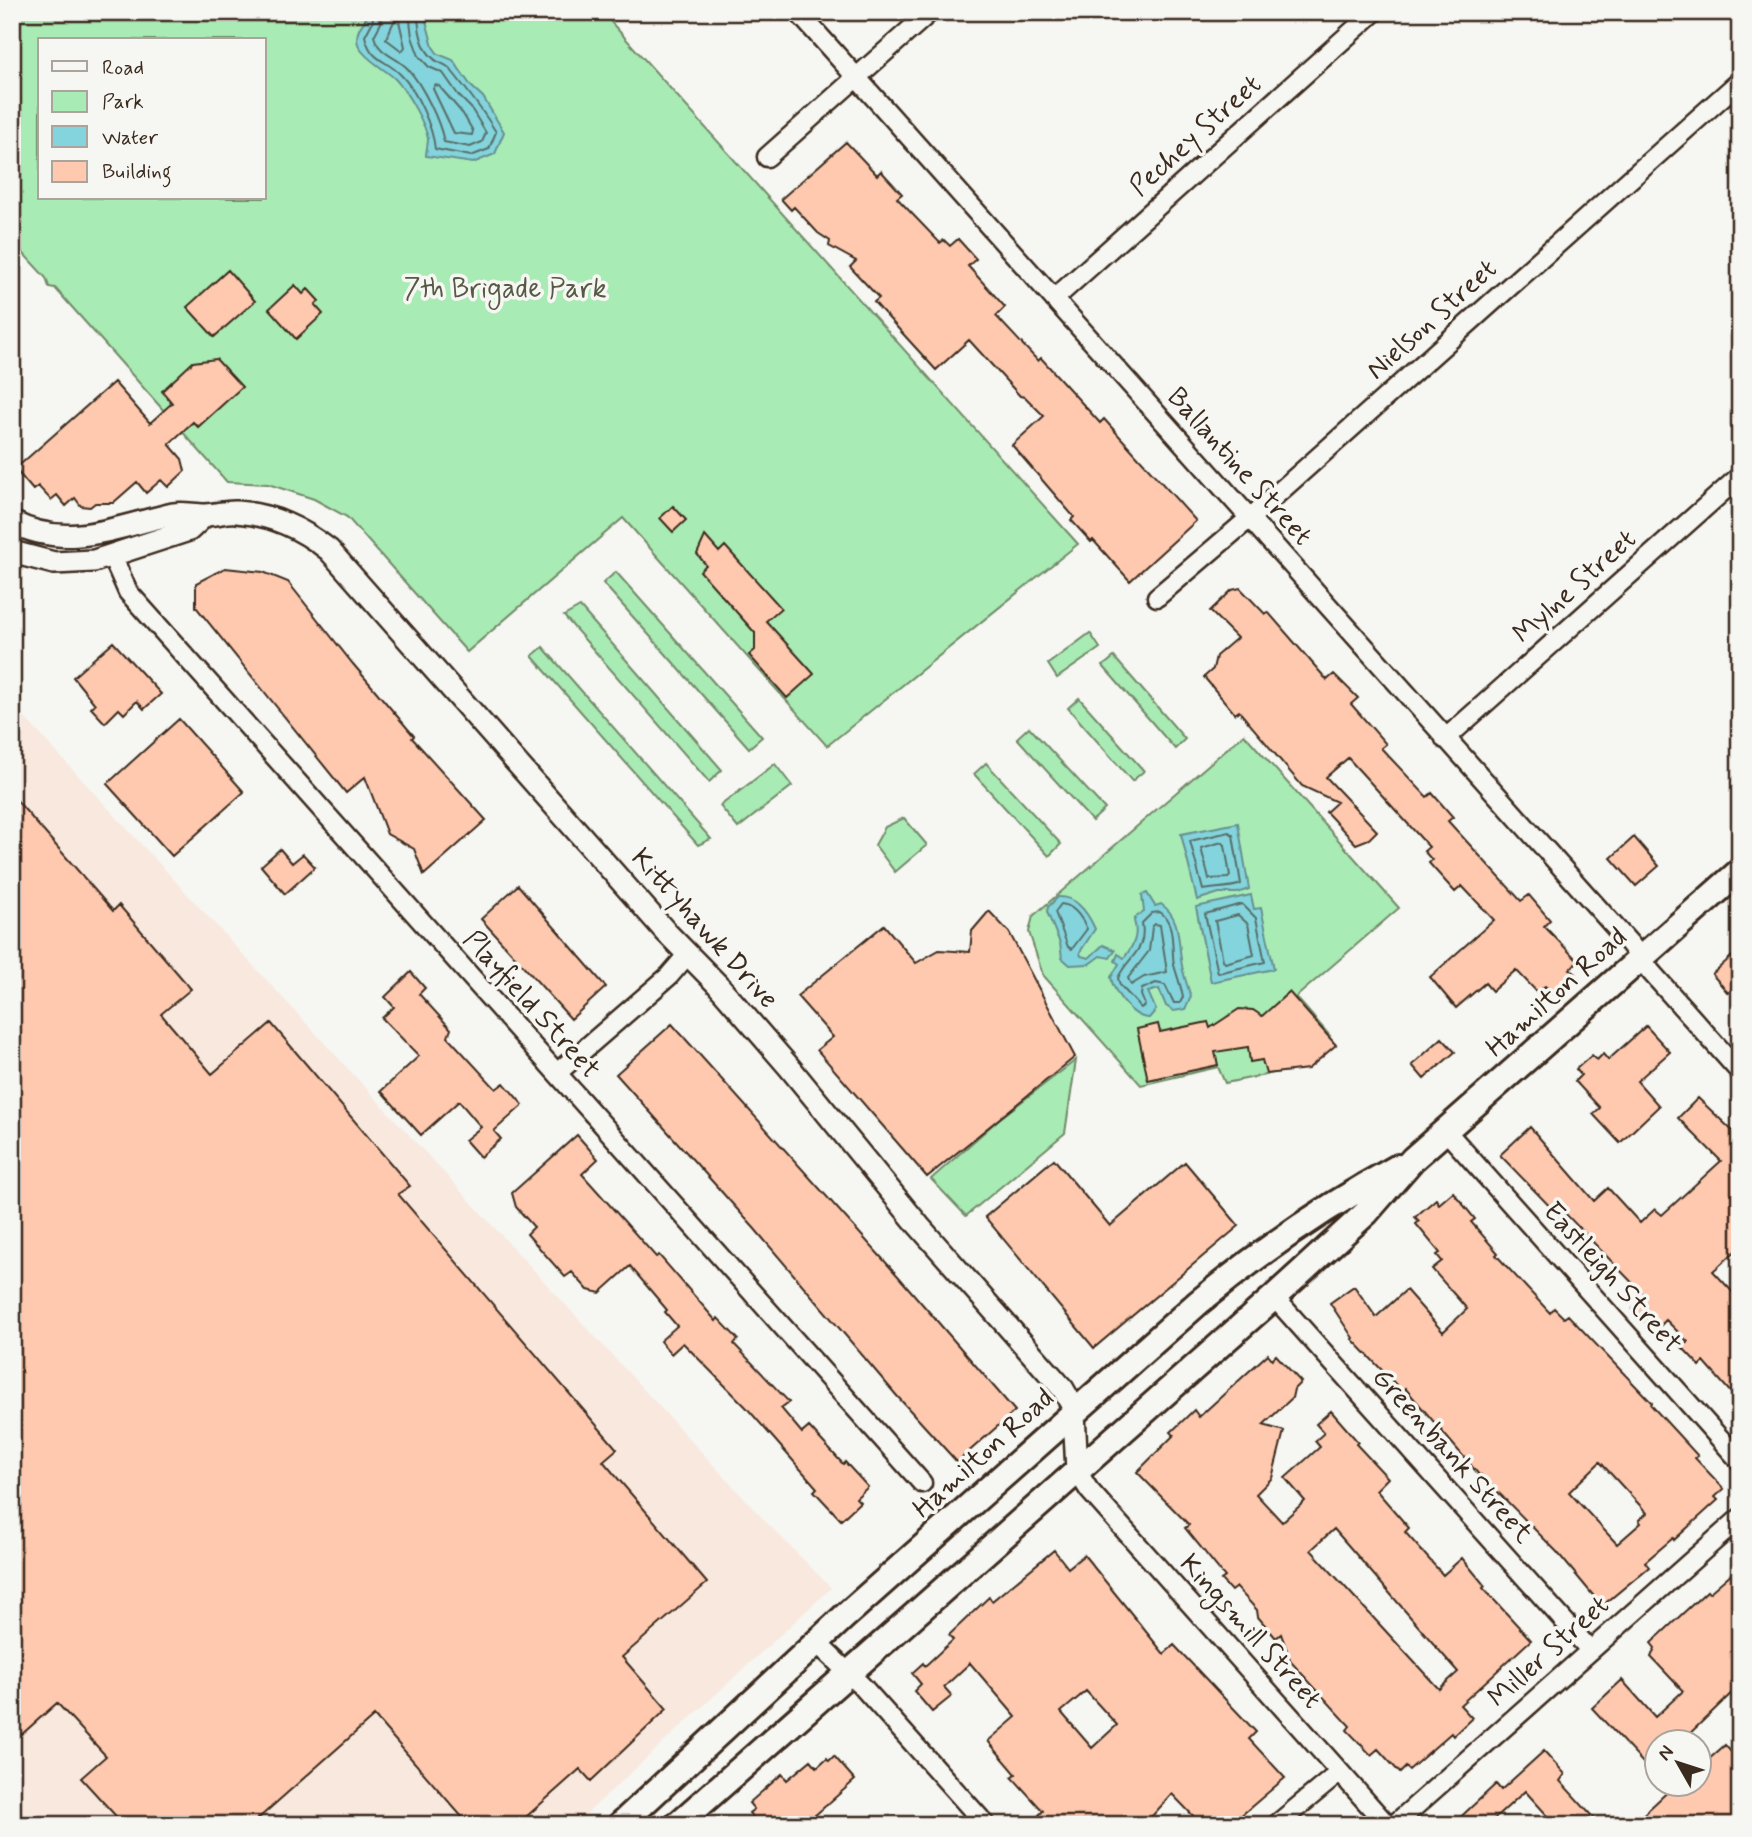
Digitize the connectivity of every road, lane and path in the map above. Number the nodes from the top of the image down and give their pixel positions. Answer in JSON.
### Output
{"nodes":[{"id":1,"x":798,"y":12,"type":"edge"},
{"id":2,"x":930,"y":12,"type":"edge"},
{"id":3,"x":1374,"y":12,"type":"edge"},
{"id":4,"x":857,"y":78,"type":"junction"},
{"id":5,"x":1740,"y":81,"type":"edge"},
{"id":6,"x":767,"y":157,"type":"dead end"},
{"id":7,"x":1054,"y":299,"type":"junction"},
{"id":8,"x":1740,"y":476,"type":"edge"},
{"id":9,"x":205,"y":515,"type":"junction"},
{"id":10,"x":1250,"y":518,"type":"junction"},
{"id":11,"x":12,"y":522,"type":"edge"},
{"id":12,"x":12,"y":552,"type":"edge"},
{"id":13,"x":112,"y":556,"type":"junction"},
{"id":14,"x":1157,"y":597,"type":"dead end"},
{"id":15,"x":1445,"y":739,"type":"junction"},
{"id":16,"x":1740,"y":871,"type":"edge"},
{"id":17,"x":688,"y":954,"type":"junction"},
{"id":18,"x":1640,"y":958,"type":"junction"},
{"id":19,"x":1740,"y":1072,"type":"edge"},
{"id":20,"x":557,"y":1073,"type":"junction"},
{"id":21,"x":1446,"y":1131,"type":"junction"},
{"id":22,"x":1413,"y":1159,"type":"junction"},
{"id":23,"x":1274,"y":1297,"type":"junction"},
{"id":24,"x":1074,"y":1413,"type":"junction"},
{"id":25,"x":1740,"y":1461,"type":"edge"},
{"id":26,"x":1077,"y":1471,"type":"junction"},
{"id":27,"x":922,"y":1483,"type":"dead end"},
{"id":28,"x":1740,"y":1518,"type":"edge"},
{"id":29,"x":817,"y":1643,"type":"junction"},
{"id":30,"x":1590,"y":1650,"type":"junction"},
{"id":31,"x":848,"y":1673,"type":"junction"},
{"id":32,"x":1340,"y":1772,"type":"junction"},
{"id":33,"x":620,"y":1825,"type":"edge"},
{"id":34,"x":677,"y":1825,"type":"edge"},
{"id":35,"x":986,"y":1825,"type":"edge"},
{"id":36,"x":1276,"y":1825,"type":"edge"},
{"id":37,"x":1387,"y":1825,"type":"edge"},
{"id":38,"x":1394,"y":1825,"type":"edge"}],
"edges":[{"from":1,"to":4,"type":"street","name":"Ballantine Street"},
{"from":2,"to":4,"type":"street"},
{"from":3,"to":7,"type":"street","name":"Pechey Street"},
{"from":4,"to":6,"type":"street"},
{"from":4,"to":7,"type":"street","name":"Ballantine Street"},
{"from":5,"to":10,"type":"street","name":"Nielson Street"},
{"from":7,"to":10,"type":"street","name":"Ballantine Street"},
{"from":8,"to":15,"type":"street","name":"Mylne Street"},
{"from":9,"to":11,"type":"street","name":"Kittyhawk Drive"},
{"from":9,"to":13,"type":"street","name":"Kittyhawk Drive"},
{"from":9,"to":17,"type":"street","name":"Kittyhawk Drive"},
{"from":10,"to":14,"type":"street","name":"Nielson Street"},
{"from":10,"to":15,"type":"street","name":"Ballantine Street"},
{"from":12,"to":13,"type":"street","name":"Kittyhawk Drive"},
{"from":13,"to":20,"type":"street","name":"Playfield Street"},
{"from":15,"to":18,"type":"street","name":"Ballantine Street"},
{"from":16,"to":18,"type":"main road","name":"Hamilton Road"},
{"from":17,"to":20,"type":"street"},
{"from":17,"to":24,"type":"street","name":"Kittyhawk Drive"},
{"from":18,"to":19,"type":"street","name":"Ballantine Street"},
{"from":18,"to":21,"type":"main road","name":"Hamilton Road"},
{"from":20,"to":27,"type":"street","name":"Playfield Street"},
{"from":21,"to":22,"type":"main road","name":"Hamilton Road"},
{"from":21,"to":25,"type":"street","name":"Eastleigh Street"},
{"from":22,"to":23,"type":"main road","name":"Hamilton Road"},
{"from":22,"to":24,"type":"main road","name":"Hamilton Road"},
{"from":23,"to":26,"type":"main road","name":"Hamilton Road"},
{"from":23,"to":30,"type":"street","name":"Greenbank Street"},
{"from":24,"to":26,"type":"street","name":"Kittyhawk Drive"},
{"from":24,"to":29,"type":"main road","name":"Hamilton Road"},
{"from":26,"to":31,"type":"main road","name":"Hamilton Road"},
{"from":26,"to":32,"type":"street","name":"Kingsmill Street"},
{"from":28,"to":30,"type":"street","name":"Miller Street"},
{"from":29,"to":31,"type":"street"},
{"from":29,"to":33,"type":"main road","name":"Hamilton Road"},
{"from":30,"to":38,"type":"street","name":"Miller Street"},
{"from":31,"to":34,"type":"main road","name":"Hamilton Road"},
{"from":31,"to":35,"type":"street"},
{"from":32,"to":36,"type":"street"},
{"from":32,"to":37,"type":"street","name":"Kingsmill Street"}]}
